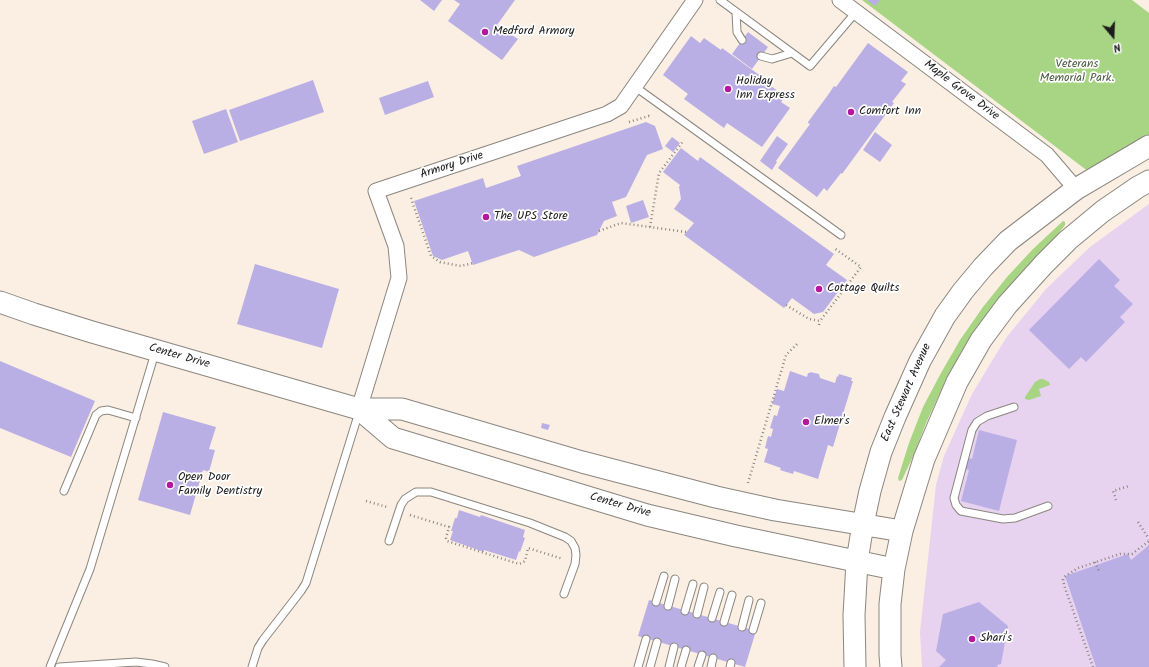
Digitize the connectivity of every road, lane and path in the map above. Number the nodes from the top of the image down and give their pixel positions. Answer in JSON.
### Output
{"nodes":[{"id":1,"x":695,"y":0,"type":"edge"},
{"id":2,"x":720,"y":0,"type":"edge"},
{"id":3,"x":840,"y":0,"type":"edge"},
{"id":4,"x":736,"y":12,"type":"junction"},
{"id":5,"x":856,"y":12,"type":"junction"},
{"id":6,"x":742,"y":40,"type":"dead end"},
{"id":7,"x":792,"y":53,"type":"junction"},
{"id":8,"x":761,"y":56,"type":"dead end"},
{"id":9,"x":634,"y":86,"type":"junction"},
{"id":10,"x":655,"y":120,"type":"dead end"},
{"id":11,"x":627,"y":123,"type":"dead end"},
{"id":12,"x":678,"y":136,"type":"dead end"},
{"id":13,"x":1149,"y":146,"type":"edge"},
{"id":14,"x":1149,"y":181,"type":"edge"},
{"id":15,"x":1076,"y":189,"type":"junction"},
{"id":16,"x":411,"y":198,"type":"dead end"},
{"id":17,"x":650,"y":227,"type":"junction"},
{"id":18,"x":599,"y":231,"type":"dead end"},
{"id":19,"x":686,"y":232,"type":"dead end"},
{"id":20,"x":841,"y":234,"type":"dead end"},
{"id":21,"x":830,"y":244,"type":"dead end"},
{"id":22,"x":473,"y":263,"type":"dead end"},
{"id":23,"x":0,"y":302,"type":"edge"},
{"id":24,"x":786,"y":305,"type":"dead end"},
{"id":25,"x":820,"y":321,"type":"junction"},
{"id":26,"x":819,"y":325,"type":"dead end"},
{"id":27,"x":797,"y":344,"type":"dead end"},
{"id":28,"x":155,"y":350,"type":"junction"},
{"id":29,"x":1014,"y":407,"type":"dead end"},
{"id":30,"x":359,"y":410,"type":"junction"},
{"id":31,"x":136,"y":418,"type":"junction"},
{"id":32,"x":748,"y":486,"type":"dead end"},
{"id":33,"x":1129,"y":486,"type":"dead end"},
{"id":34,"x":64,"y":491,"type":"dead end"},
{"id":35,"x":1116,"y":500,"type":"dead end"},
{"id":36,"x":366,"y":501,"type":"dead end"},
{"id":37,"x":1048,"y":506,"type":"dead end"},
{"id":38,"x":392,"y":509,"type":"dead end"},
{"id":39,"x":404,"y":513,"type":"dead end"},
{"id":40,"x":1138,"y":522,"type":"dead end"},
{"id":41,"x":863,"y":524,"type":"junction"},
{"id":42,"x":902,"y":531,"type":"junction"},
{"id":43,"x":1149,"y":540,"type":"edge"},
{"id":44,"x":389,"y":541,"type":"dead end"},
{"id":45,"x":1135,"y":552,"type":"junction"},
{"id":46,"x":1138,"y":554,"type":"dead end"},
{"id":47,"x":563,"y":559,"type":"dead end"},
{"id":48,"x":857,"y":561,"type":"junction"},
{"id":49,"x":1095,"y":562,"type":"junction"},
{"id":50,"x":894,"y":569,"type":"junction"},
{"id":51,"x":1099,"y":571,"type":"dead end"},
{"id":52,"x":664,"y":576,"type":"dead end"},
{"id":53,"x":675,"y":579,"type":"dead end"},
{"id":54,"x":693,"y":584,"type":"dead end"},
{"id":55,"x":704,"y":587,"type":"dead end"},
{"id":56,"x":720,"y":592,"type":"dead end"},
{"id":57,"x":564,"y":594,"type":"dead end"},
{"id":58,"x":732,"y":595,"type":"dead end"},
{"id":59,"x":749,"y":600,"type":"dead end"},
{"id":60,"x":656,"y":602,"type":"dead end"},
{"id":61,"x":761,"y":603,"type":"dead end"},
{"id":62,"x":668,"y":606,"type":"dead end"},
{"id":63,"x":685,"y":611,"type":"dead end"},
{"id":64,"x":697,"y":614,"type":"dead end"},
{"id":65,"x":712,"y":618,"type":"dead end"},
{"id":66,"x":724,"y":622,"type":"dead end"},
{"id":67,"x":742,"y":627,"type":"dead end"},
{"id":68,"x":753,"y":630,"type":"dead end"},
{"id":69,"x":646,"y":639,"type":"dead end"},
{"id":70,"x":657,"y":642,"type":"dead end"},
{"id":71,"x":674,"y":647,"type":"dead end"},
{"id":72,"x":686,"y":650,"type":"dead end"},
{"id":73,"x":702,"y":655,"type":"dead end"},
{"id":74,"x":713,"y":658,"type":"dead end"},
{"id":75,"x":50,"y":667,"type":"edge"},
{"id":76,"x":59,"y":667,"type":"edge"},
{"id":77,"x":165,"y":667,"type":"edge"},
{"id":78,"x":252,"y":667,"type":"edge"},
{"id":79,"x":638,"y":667,"type":"edge"},
{"id":80,"x":650,"y":667,"type":"edge"},
{"id":81,"x":669,"y":667,"type":"edge"},
{"id":82,"x":681,"y":667,"type":"edge"},
{"id":83,"x":698,"y":667,"type":"edge"},
{"id":84,"x":711,"y":667,"type":"edge"},
{"id":85,"x":855,"y":667,"type":"edge"},
{"id":86,"x":891,"y":667,"type":"edge"},
{"id":87,"x":1093,"y":667,"type":"edge"}],
"edges":[{"from":1,"to":9,"type":"street","name":"Armory Drive"},
{"from":2,"to":4,"type":"lane"},
{"from":3,"to":5,"type":"street","name":"Maple Grove Drive"},
{"from":4,"to":6,"type":"lane"},
{"from":4,"to":7,"type":"lane"},
{"from":5,"to":7,"type":"lane"},
{"from":5,"to":15,"type":"street","name":"Maple Grove Drive"},
{"from":7,"to":8,"type":"lane"},
{"from":9,"to":20,"type":"lane"},
{"from":9,"to":30,"type":"street","name":"Armory Drive"},
{"from":10,"to":11,"type":"path"},
{"from":12,"to":17,"type":"path"},
{"from":13,"to":15,"type":"main road","name":"East Stewart Avenue"},
{"from":14,"to":42,"type":"main road"},
{"from":15,"to":41,"type":"main road","name":"East Stewart Avenue"},
{"from":16,"to":22,"type":"path"},
{"from":17,"to":18,"type":"path"},
{"from":17,"to":19,"type":"path"},
{"from":21,"to":25,"type":"path"},
{"from":23,"to":28,"type":"main road","name":"Center Drive"},
{"from":24,"to":25,"type":"path"},
{"from":25,"to":26,"type":"path"},
{"from":27,"to":32,"type":"path"},
{"from":28,"to":30,"type":"main road","name":"Center Drive"},
{"from":28,"to":31,"type":"lane"},
{"from":29,"to":37,"type":"lane"},
{"from":30,"to":41,"type":"main road","name":"Center Drive"},
{"from":30,"to":48,"type":"main road","name":"Center Drive"},
{"from":30,"to":78,"type":"lane"},
{"from":31,"to":34,"type":"lane"},
{"from":31,"to":75,"type":"lane"},
{"from":33,"to":35,"type":"path"},
{"from":36,"to":38,"type":"path"},
{"from":39,"to":47,"type":"path"},
{"from":40,"to":43,"type":"path"},
{"from":41,"to":42,"type":"main road","name":"Center Drive"},
{"from":41,"to":48,"type":"main road","name":"East Stewart Avenue"},
{"from":42,"to":50,"type":"main road"},
{"from":43,"to":45,"type":"path"},
{"from":44,"to":57,"type":"lane"},
{"from":45,"to":46,"type":"path"},
{"from":45,"to":49,"type":"path"},
{"from":48,"to":50,"type":"main road","name":"Center Drive"},
{"from":48,"to":85,"type":"main road","name":"East Stewart Avenue"},
{"from":49,"to":51,"type":"path"},
{"from":49,"to":87,"type":"path"},
{"from":50,"to":86,"type":"main road"},
{"from":52,"to":60,"type":"lane"},
{"from":53,"to":62,"type":"lane"},
{"from":54,"to":63,"type":"lane"},
{"from":55,"to":64,"type":"lane"},
{"from":56,"to":65,"type":"lane"},
{"from":58,"to":66,"type":"lane"},
{"from":59,"to":67,"type":"lane"},
{"from":61,"to":68,"type":"lane"},
{"from":69,"to":79,"type":"lane"},
{"from":70,"to":80,"type":"lane"},
{"from":71,"to":81,"type":"lane"},
{"from":72,"to":82,"type":"lane"},
{"from":73,"to":83,"type":"lane"},
{"from":74,"to":84,"type":"lane"},
{"from":76,"to":77,"type":"lane"}]}
